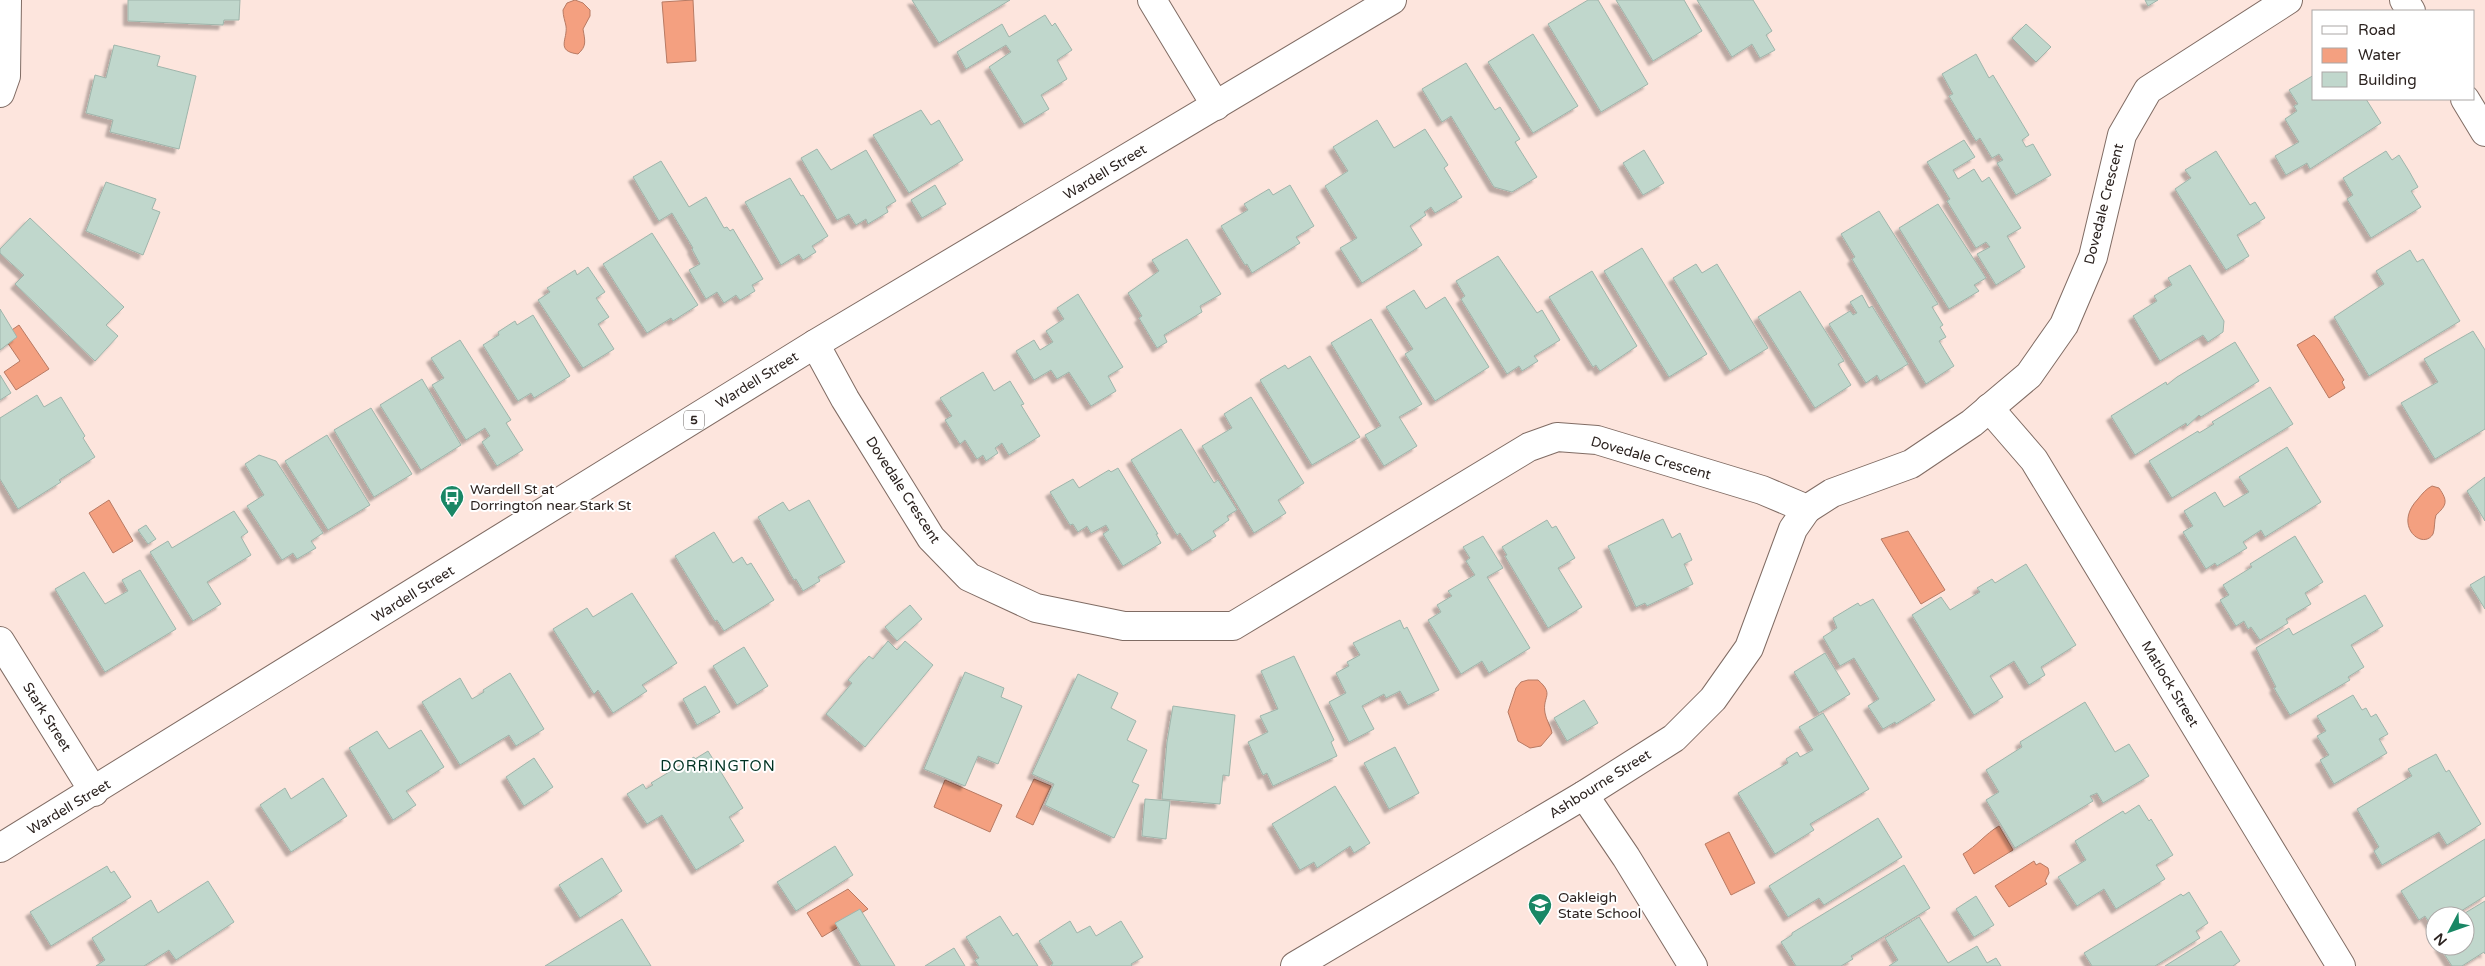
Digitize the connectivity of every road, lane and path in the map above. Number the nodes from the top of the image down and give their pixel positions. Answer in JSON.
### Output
{"nodes":[{"id":1,"x":7,"y":0,"type":"edge"},
{"id":2,"x":1152,"y":0,"type":"edge"},
{"id":3,"x":1392,"y":0,"type":"edge"},
{"id":4,"x":2288,"y":0,"type":"edge"},
{"id":5,"x":0,"y":93,"type":"edge"},
{"id":6,"x":2466,"y":100,"type":"edge"},
{"id":7,"x":1216,"y":106,"type":"junction"},
{"id":8,"x":2485,"y":132,"type":"edge"},
{"id":9,"x":815,"y":344,"type":"junction"},
{"id":10,"x":1989,"y":408,"type":"junction"},
{"id":11,"x":1807,"y":509,"type":"junction"},
{"id":12,"x":0,"y":641,"type":"edge"},
{"id":13,"x":94,"y":792,"type":"junction"},
{"id":14,"x":1584,"y":795,"type":"junction"},
{"id":15,"x":0,"y":848,"type":"edge"},
{"id":16,"x":1295,"y":966,"type":"edge"},
{"id":17,"x":1693,"y":966,"type":"edge"},
{"id":18,"x":2342,"y":966,"type":"edge"}],
"edges":[{"from":1,"to":5,"type":"main road"},
{"from":2,"to":7,"type":"main road"},
{"from":3,"to":7,"type":"main road","name":"Wardell Street","number":"5"},
{"from":4,"to":10,"type":"main road","name":"Dovedale Crescent"},
{"from":6,"to":8,"type":"main road"},
{"from":7,"to":9,"type":"main road","name":"Wardell Street","number":"5"},
{"from":9,"to":11,"type":"main road","name":"Dovedale Crescent"},
{"from":9,"to":13,"type":"main road","name":"Wardell Street","number":"5"},
{"from":10,"to":11,"type":"main road","name":"Dovedale Crescent"},
{"from":10,"to":18,"type":"main road","name":"Matlock Street"},
{"from":11,"to":14,"type":"main road","name":"Ashbourne Street"},
{"from":12,"to":13,"type":"main road","name":"Stark Street"},
{"from":13,"to":15,"type":"main road","name":"Wardell Street","number":"5"},
{"from":14,"to":16,"type":"main road","name":"Ashbourne Street"},
{"from":14,"to":17,"type":"main road"}]}
